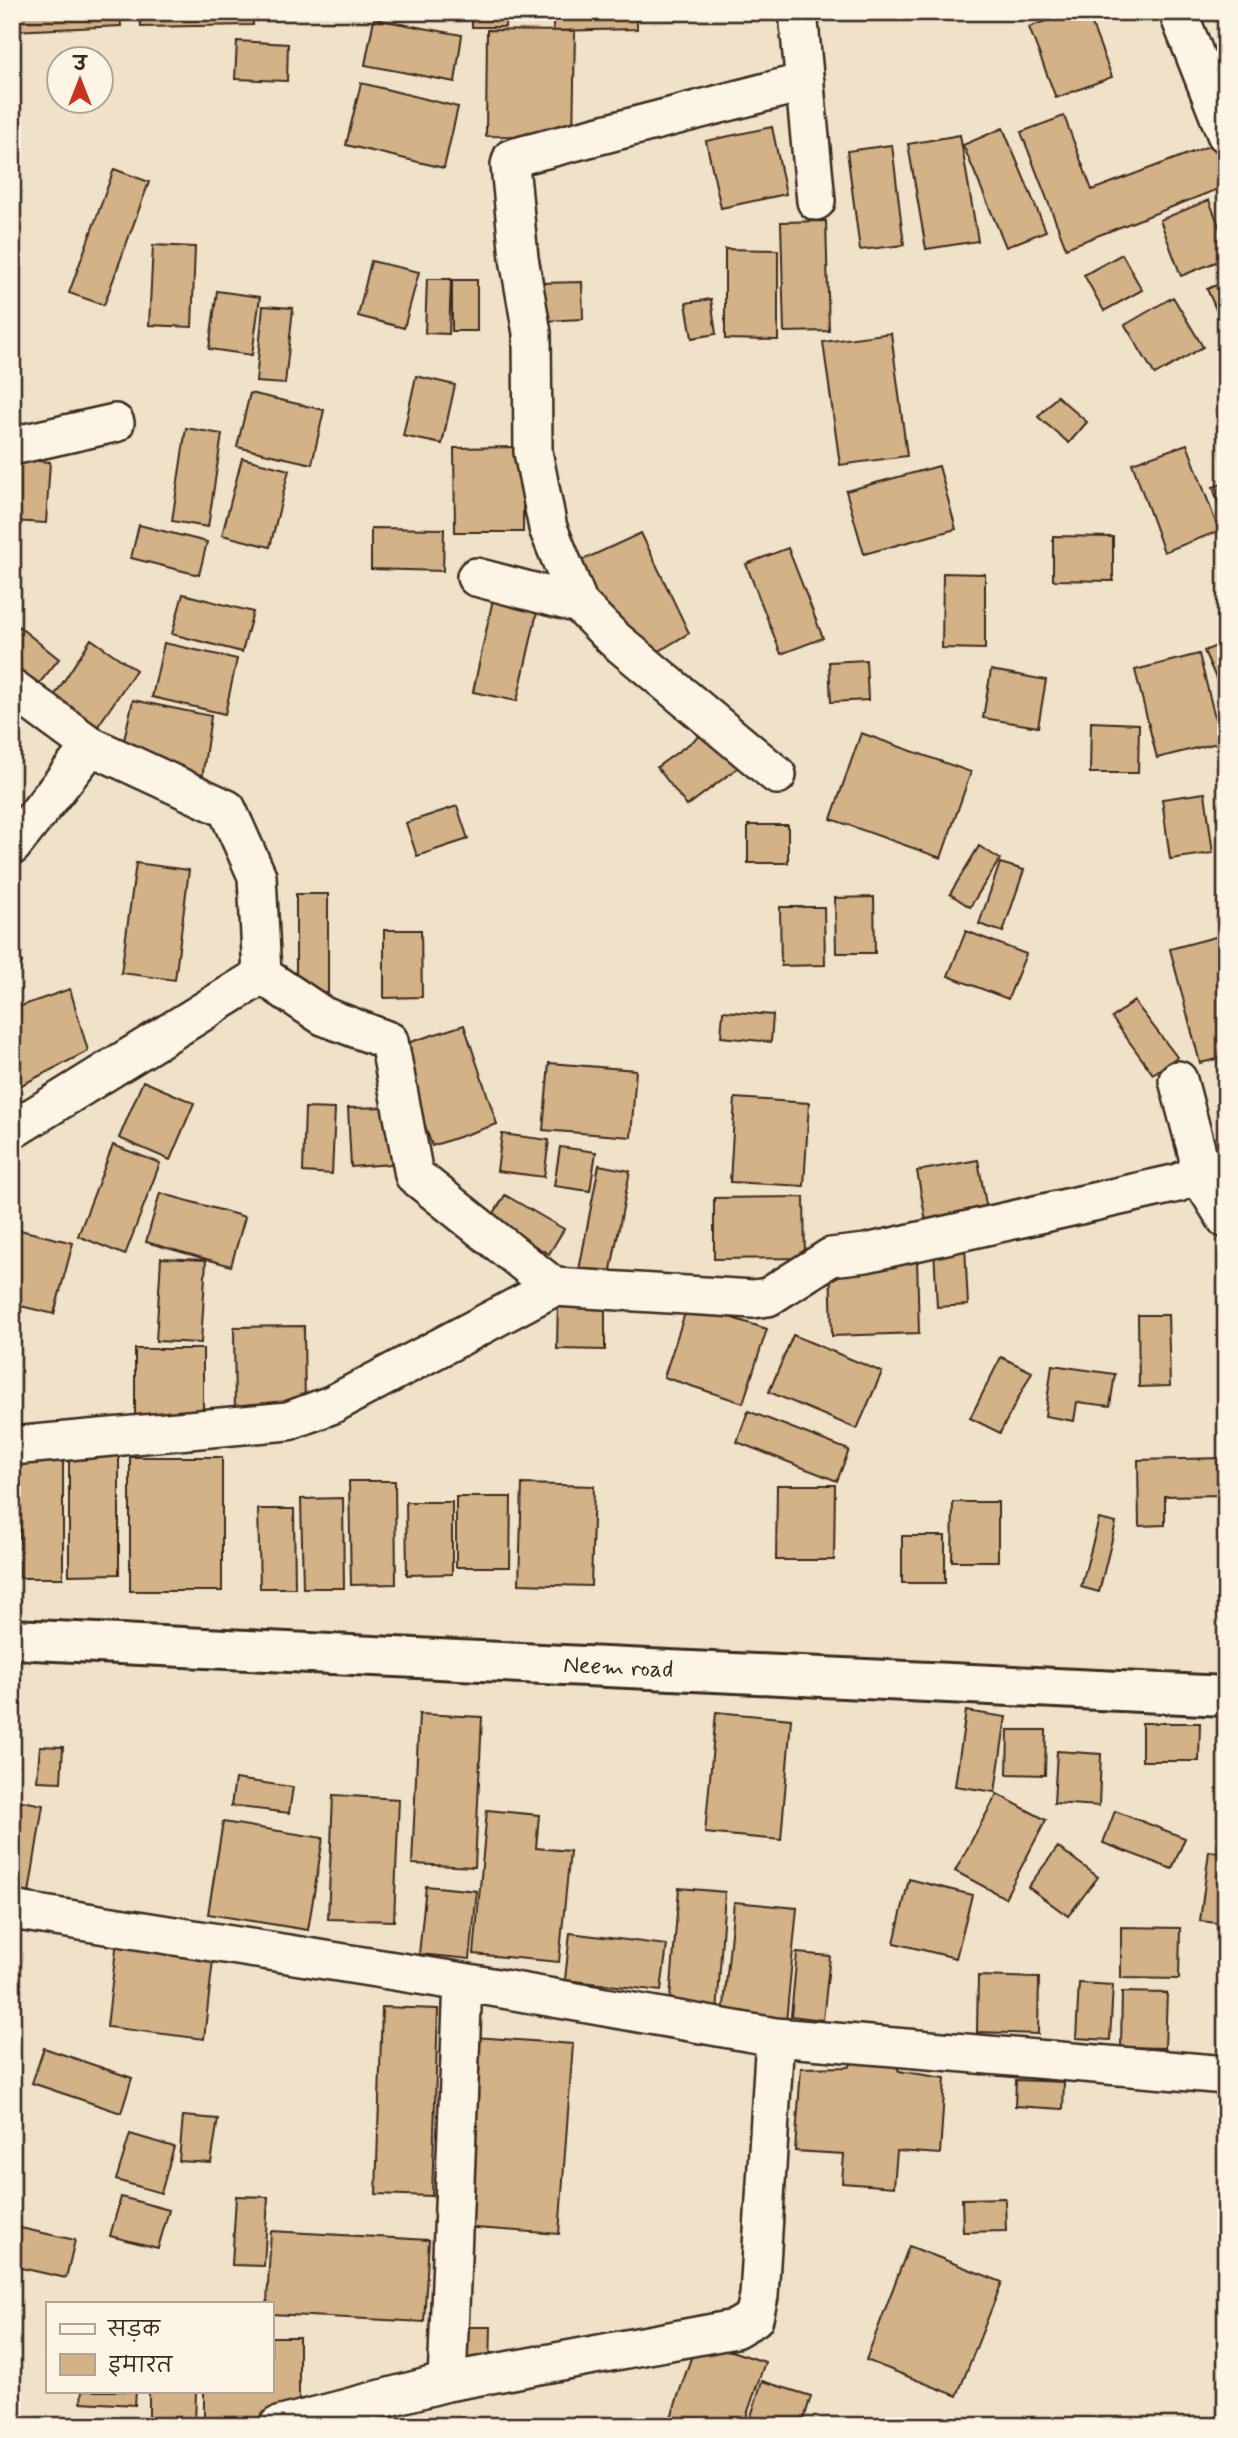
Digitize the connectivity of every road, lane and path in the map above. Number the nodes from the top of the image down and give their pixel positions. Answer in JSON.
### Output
{"nodes":[{"id":1,"x":798,"y":12,"type":"edge"},
{"id":2,"x":1178,"y":12,"type":"edge"},
{"id":3,"x":805,"y":82,"type":"junction"},
{"id":4,"x":1226,"y":134,"type":"edge"},
{"id":5,"x":816,"y":201,"type":"dead end"},
{"id":6,"x":115,"y":423,"type":"dead end"},
{"id":7,"x":12,"y":446,"type":"edge"},
{"id":8,"x":476,"y":577,"type":"dead end"},
{"id":9,"x":579,"y":604,"type":"junction"},
{"id":10,"x":12,"y":688,"type":"edge"},
{"id":11,"x":91,"y":746,"type":"junction"},
{"id":12,"x":777,"y":775,"type":"dead end"},
{"id":13,"x":12,"y":846,"type":"edge"},
{"id":14,"x":262,"y":975,"type":"junction"},
{"id":15,"x":1178,"y":1080,"type":"dead end"},
{"id":16,"x":12,"y":1130,"type":"edge"},
{"id":17,"x":1198,"y":1174,"type":"junction"},
{"id":18,"x":1226,"y":1219,"type":"edge"},
{"id":19,"x":554,"y":1287,"type":"junction"},
{"id":20,"x":12,"y":1446,"type":"edge"},
{"id":21,"x":12,"y":1639,"type":"edge"},
{"id":22,"x":1226,"y":1696,"type":"edge"},
{"id":23,"x":12,"y":1910,"type":"edge"},
{"id":24,"x":463,"y":1982,"type":"junction"},
{"id":25,"x":775,"y":2037,"type":"junction"},
{"id":26,"x":1226,"y":2076,"type":"edge"},
{"id":27,"x":447,"y":2382,"type":"junction"},
{"id":28,"x":278,"y":2426,"type":"edge"}],
"edges":[{"from":1,"to":3,"type":"street"},
{"from":2,"to":4,"type":"street"},
{"from":3,"to":5,"type":"street"},
{"from":3,"to":9,"type":"street"},
{"from":6,"to":7,"type":"street"},
{"from":8,"to":9,"type":"street"},
{"from":9,"to":12,"type":"street"},
{"from":10,"to":11,"type":"street"},
{"from":11,"to":13,"type":"street"},
{"from":11,"to":14,"type":"street"},
{"from":14,"to":16,"type":"street"},
{"from":14,"to":19,"type":"street"},
{"from":15,"to":17,"type":"street"},
{"from":17,"to":18,"type":"street"},
{"from":17,"to":19,"type":"street"},
{"from":19,"to":20,"type":"street"},
{"from":21,"to":22,"type":"main road","name":"Neem road"},
{"from":23,"to":24,"type":"street"},
{"from":24,"to":25,"type":"street"},
{"from":24,"to":27,"type":"street"},
{"from":25,"to":26,"type":"street"},
{"from":25,"to":27,"type":"street"},
{"from":27,"to":28,"type":"street"}]}
